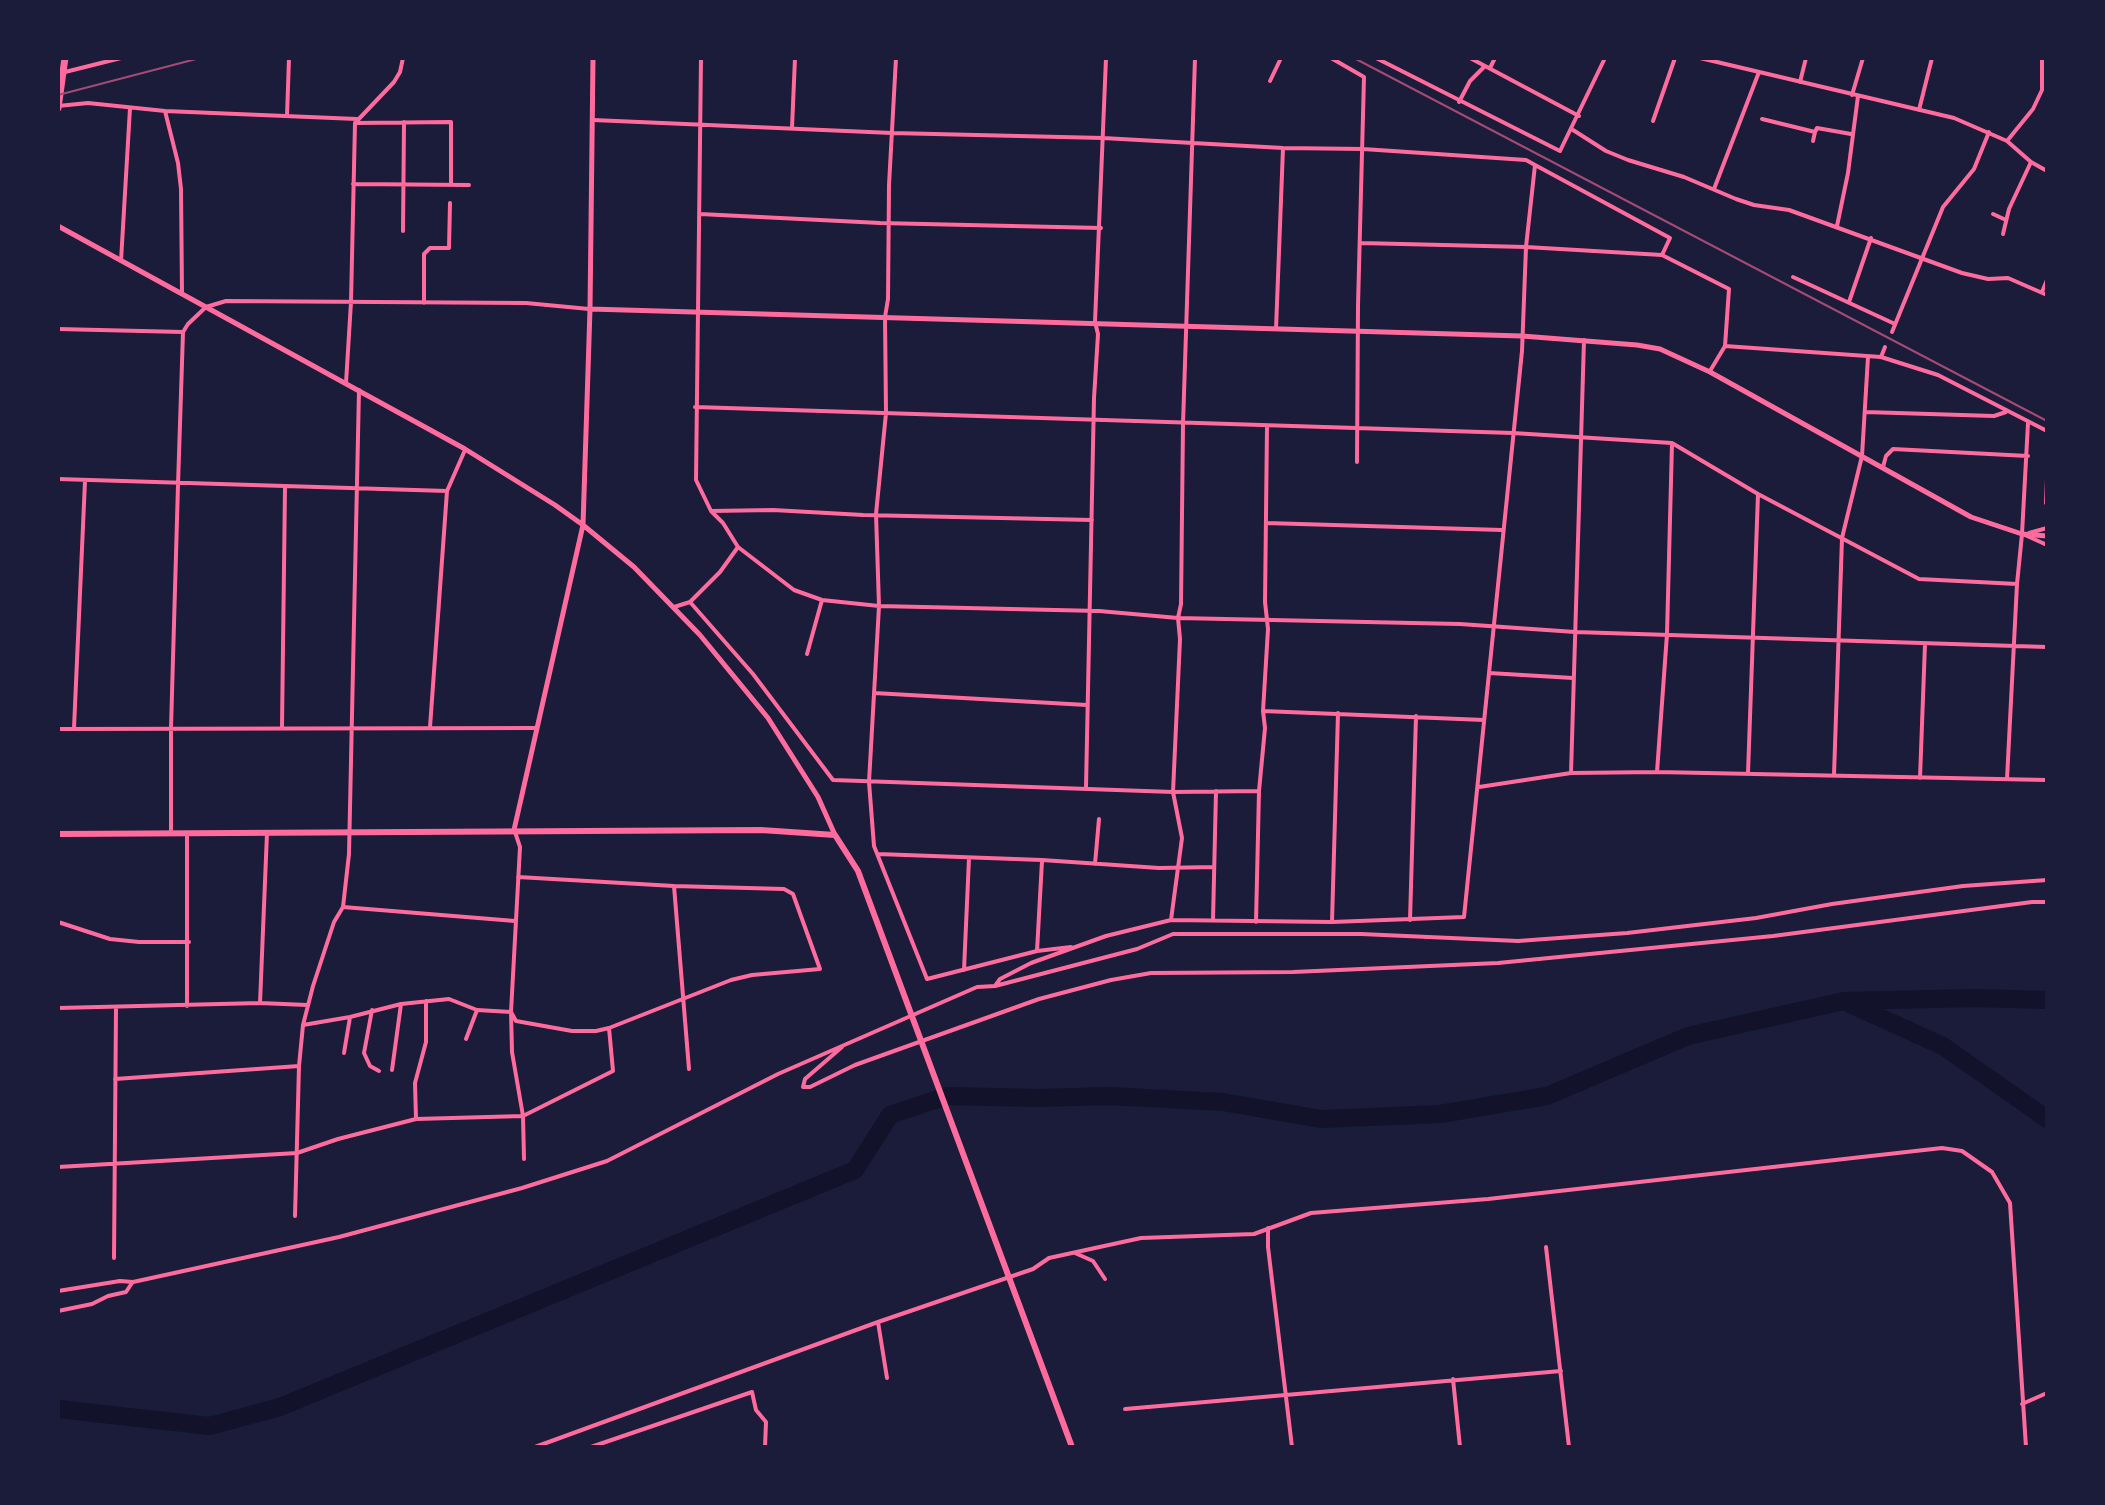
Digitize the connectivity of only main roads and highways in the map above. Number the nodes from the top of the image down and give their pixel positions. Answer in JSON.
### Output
{"nodes":[{"id":1,"x":65,"y":58,"type":"edge"},
{"id":2,"x":59,"y":89,"type":"edge"},
{"id":3,"x":58,"y":107,"type":"edge"},
{"id":4,"x":58,"y":834,"type":"edge"},
{"id":5,"x":1072,"y":1447,"type":"edge"}],
"edges":[{"from":1,"to":2,"type":"highway"},
{"from":2,"to":3,"type":"highway"},
{"from":4,"to":5,"type":"main road"}]}
